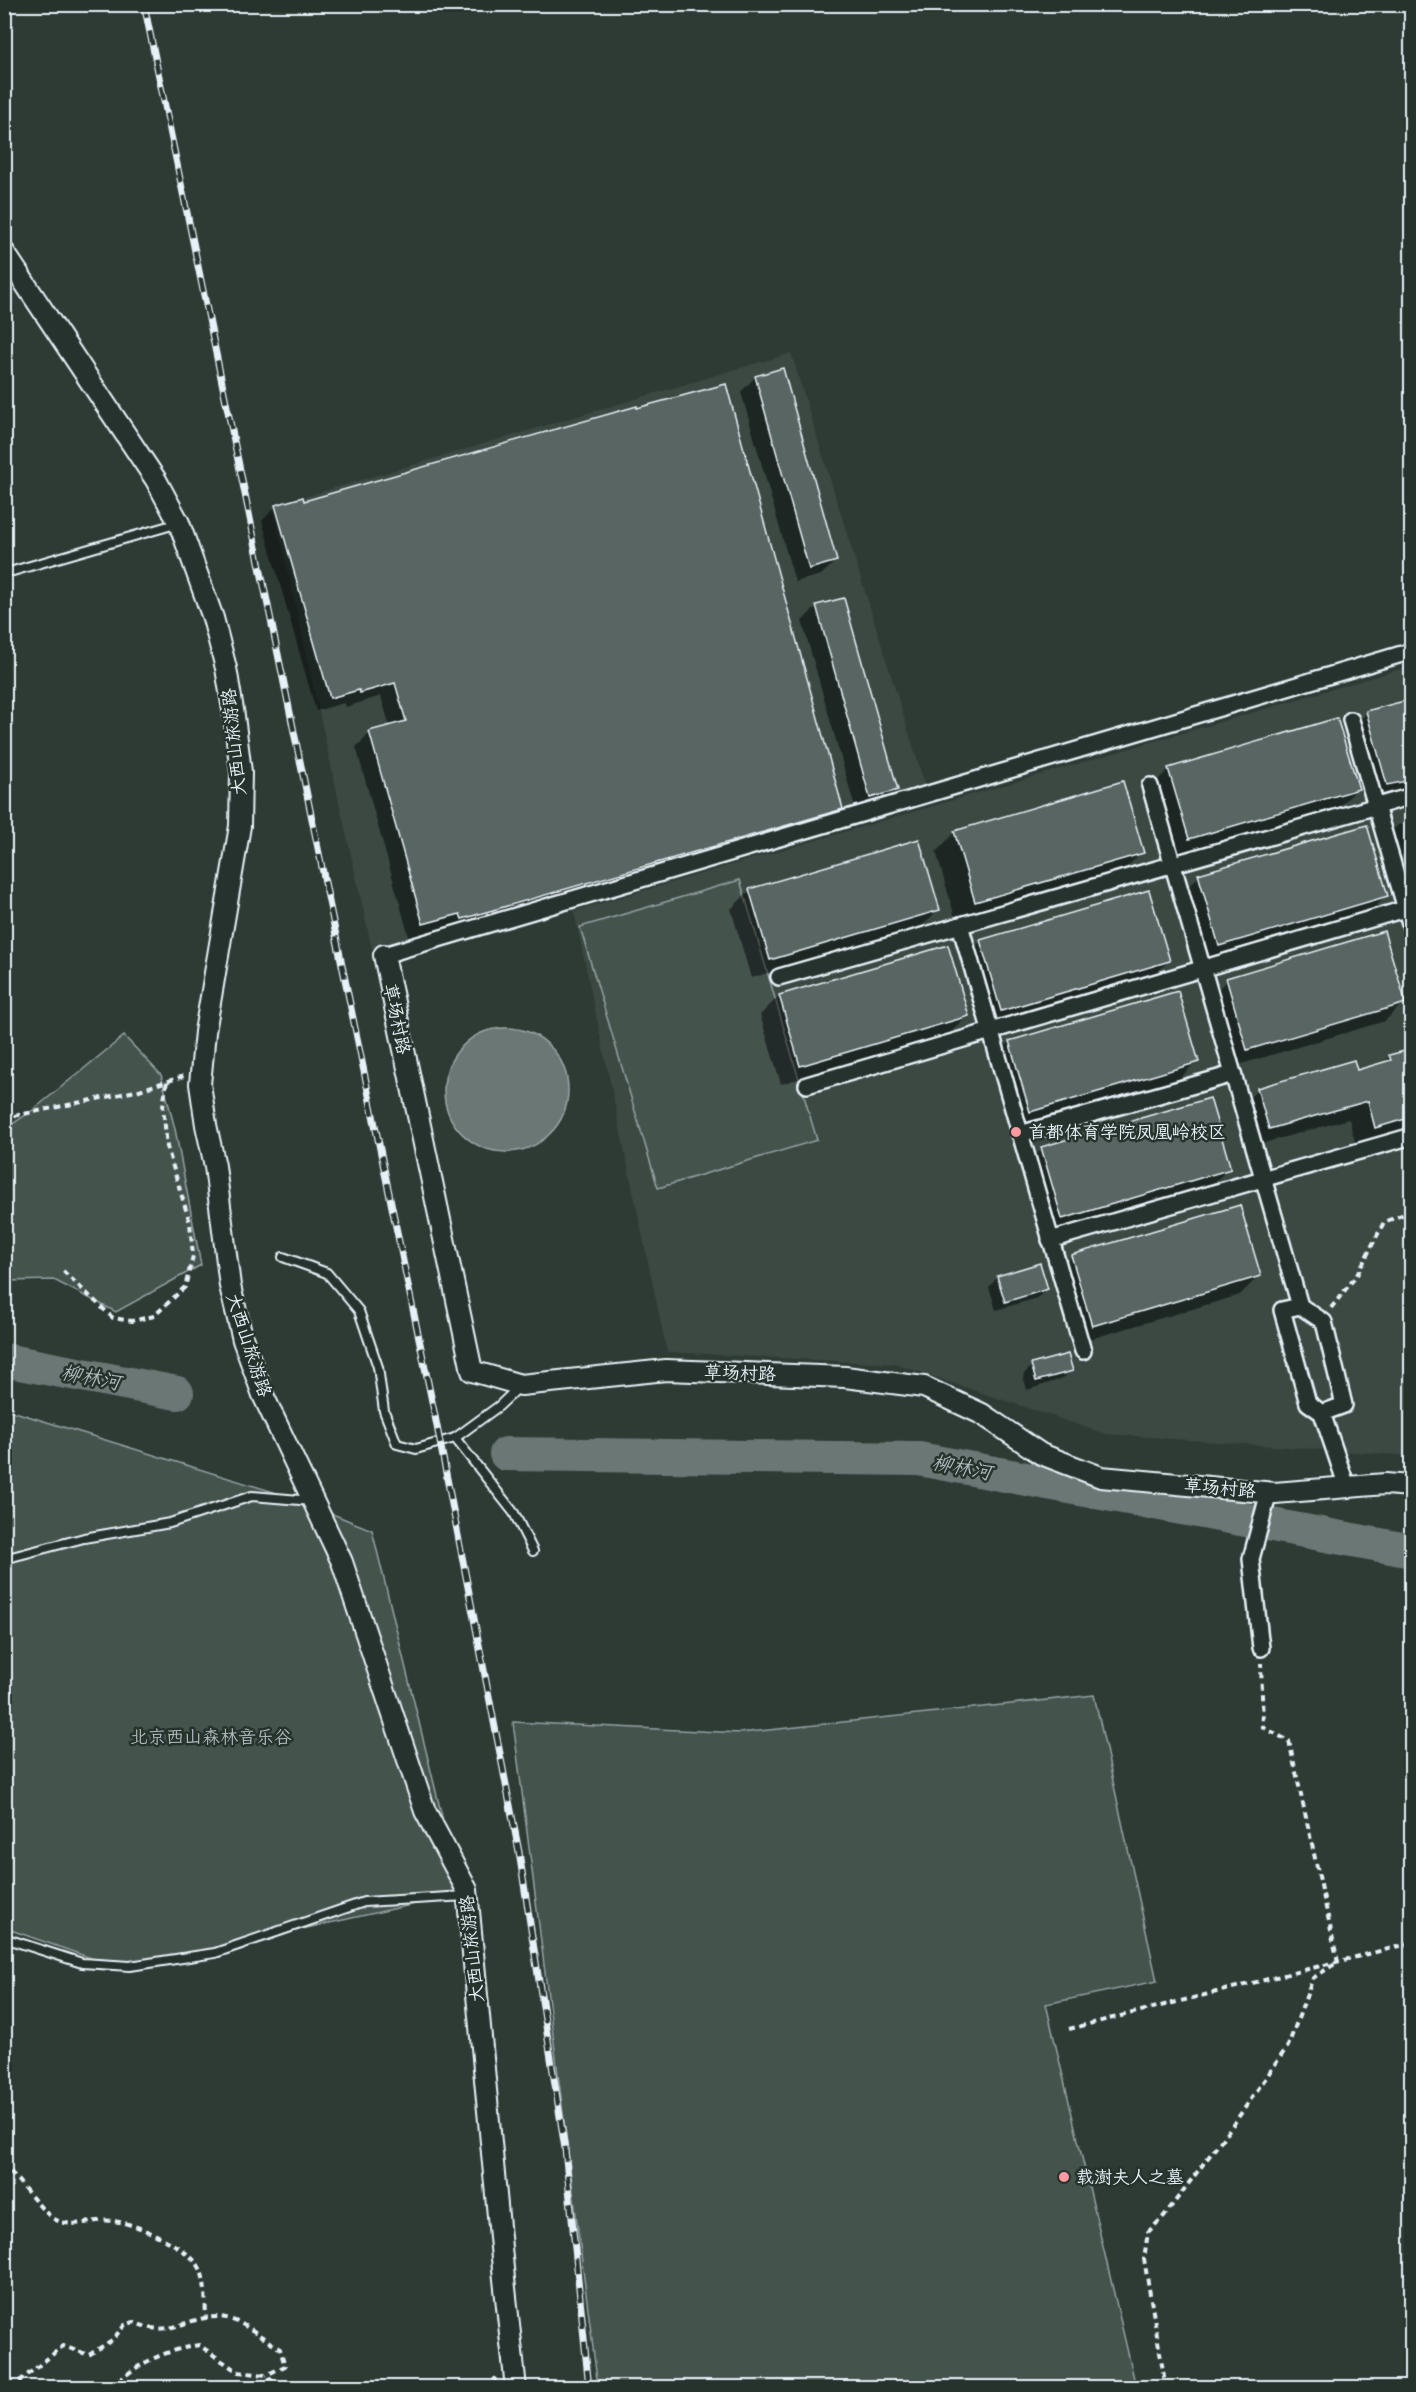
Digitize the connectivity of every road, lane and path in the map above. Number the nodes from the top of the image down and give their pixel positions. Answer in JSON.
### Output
{"nodes":[{"id":1,"x":4,"y":252,"type":"edge"},
{"id":2,"x":179,"y":523,"type":"junction"},
{"id":3,"x":13,"y":571,"type":"dead end"},
{"id":4,"x":1412,"y":651,"type":"edge"},
{"id":5,"x":1351,"y":720,"type":"dead end"},
{"id":6,"x":1150,"y":786,"type":"dead end"},
{"id":7,"x":1412,"y":796,"type":"edge"},
{"id":8,"x":1376,"y":806,"type":"junction"},
{"id":9,"x":1172,"y":864,"type":"junction"},
{"id":10,"x":1405,"y":884,"type":"edge"},
{"id":11,"x":1406,"y":909,"type":"junction"},
{"id":12,"x":960,"y":925,"type":"junction"},
{"id":13,"x":1412,"y":930,"type":"edge"},
{"id":14,"x":384,"y":955,"type":"joint"},
{"id":15,"x":1202,"y":969,"type":"junction"},
{"id":16,"x":779,"y":977,"type":"dead end"},
{"id":17,"x":990,"y":1031,"type":"junction"},
{"id":18,"x":201,"y":1071,"type":"junction"},
{"id":19,"x":1233,"y":1074,"type":"junction"},
{"id":20,"x":167,"y":1081,"type":"junction"},
{"id":21,"x":807,"y":1085,"type":"dead end"},
{"id":22,"x":4,"y":1118,"type":"edge"},
{"id":23,"x":1020,"y":1134,"type":"junction"},
{"id":24,"x":1412,"y":1136,"type":"edge"},
{"id":25,"x":1263,"y":1179,"type":"junction"},
{"id":26,"x":1412,"y":1211,"type":"edge"},
{"id":27,"x":1050,"y":1240,"type":"junction"},
{"id":28,"x":283,"y":1257,"type":"dead end"},
{"id":29,"x":63,"y":1271,"type":"dead end"},
{"id":30,"x":1300,"y":1306,"type":"junction"},
{"id":31,"x":1321,"y":1320,"type":"junction"},
{"id":32,"x":1083,"y":1351,"type":"dead end"},
{"id":33,"x":521,"y":1385,"type":"junction"},
{"id":34,"x":1322,"y":1413,"type":"junction"},
{"id":35,"x":455,"y":1438,"type":"junction"},
{"id":36,"x":1412,"y":1486,"type":"edge"},
{"id":37,"x":1347,"y":1487,"type":"junction"},
{"id":38,"x":1267,"y":1499,"type":"junction"},
{"id":39,"x":313,"y":1501,"type":"junction"},
{"id":40,"x":533,"y":1551,"type":"dead end"},
{"id":41,"x":4,"y":1559,"type":"edge"},
{"id":42,"x":1261,"y":1648,"type":"joint"},
{"id":43,"x":468,"y":1896,"type":"junction"},
{"id":44,"x":4,"y":1938,"type":"edge"},
{"id":45,"x":1412,"y":1943,"type":"edge"},
{"id":46,"x":1338,"y":1962,"type":"junction"},
{"id":47,"x":1069,"y":2029,"type":"dead end"},
{"id":48,"x":4,"y":2164,"type":"edge"},
{"id":49,"x":206,"y":2319,"type":"junction"},
{"id":50,"x":266,"y":2376,"type":"junction"},
{"id":51,"x":11,"y":2388,"type":"edge"},
{"id":52,"x":111,"y":2388,"type":"edge"},
{"id":53,"x":279,"y":2388,"type":"edge"},
{"id":54,"x":516,"y":2388,"type":"edge"},
{"id":55,"x":1166,"y":2388,"type":"edge"}],
"edges":[{"from":1,"to":2,"type":"street","name":"大西山旅游路"},
{"from":2,"to":3,"type":"lane"},
{"from":2,"to":18,"type":"street","name":"大西山旅游路"},
{"from":4,"to":14,"type":"street"},
{"from":5,"to":8,"type":"street"},
{"from":6,"to":9,"type":"street"},
{"from":7,"to":8,"type":"street"},
{"from":8,"to":9,"type":"street"},
{"from":8,"to":10,"type":"street"},
{"from":9,"to":12,"type":"street"},
{"from":9,"to":15,"type":"street"},
{"from":10,"to":11,"type":"street"},
{"from":11,"to":13,"type":"street"},
{"from":11,"to":15,"type":"street"},
{"from":12,"to":16,"type":"street"},
{"from":12,"to":17,"type":"street"},
{"from":14,"to":33,"type":"street","name":"草场村路"},
{"from":15,"to":17,"type":"street"},
{"from":15,"to":19,"type":"street"},
{"from":17,"to":21,"type":"street"},
{"from":17,"to":23,"type":"street"},
{"from":18,"to":20,"type":"path"},
{"from":18,"to":39,"type":"street","name":"大西山旅游路"},
{"from":19,"to":23,"type":"street"},
{"from":19,"to":25,"type":"street"},
{"from":20,"to":22,"type":"path"},
{"from":20,"to":29,"type":"path"},
{"from":23,"to":27,"type":"street"},
{"from":24,"to":25,"type":"street"},
{"from":25,"to":27,"type":"street"},
{"from":25,"to":30,"type":"street"},
{"from":26,"to":31,"type":"path"},
{"from":27,"to":32,"type":"street"},
{"from":28,"to":35,"type":"lane"},
{"from":30,"to":31,"type":"street"},
{"from":30,"to":34,"type":"street"},
{"from":31,"to":34,"type":"street"},
{"from":33,"to":35,"type":"lane"},
{"from":33,"to":38,"type":"street","name":"草场村路"},
{"from":34,"to":37,"type":"street"},
{"from":35,"to":40,"type":"lane"},
{"from":36,"to":37,"type":"street","name":"草场村路"},
{"from":37,"to":38,"type":"street","name":"草场村路"},
{"from":38,"to":42,"type":"street"},
{"from":39,"to":41,"type":"lane"},
{"from":39,"to":43,"type":"street","name":"大西山旅游路"},
{"from":42,"to":46,"type":"path"},
{"from":43,"to":44,"type":"lane"},
{"from":43,"to":54,"type":"street","name":"大西山旅游路"},
{"from":45,"to":46,"type":"path"},
{"from":46,"to":47,"type":"path"},
{"from":46,"to":55,"type":"path"},
{"from":48,"to":49,"type":"path"},
{"from":49,"to":50,"type":"path"},
{"from":49,"to":51,"type":"path"},
{"from":50,"to":52,"type":"path"},
{"from":50,"to":53,"type":"path"}]}
